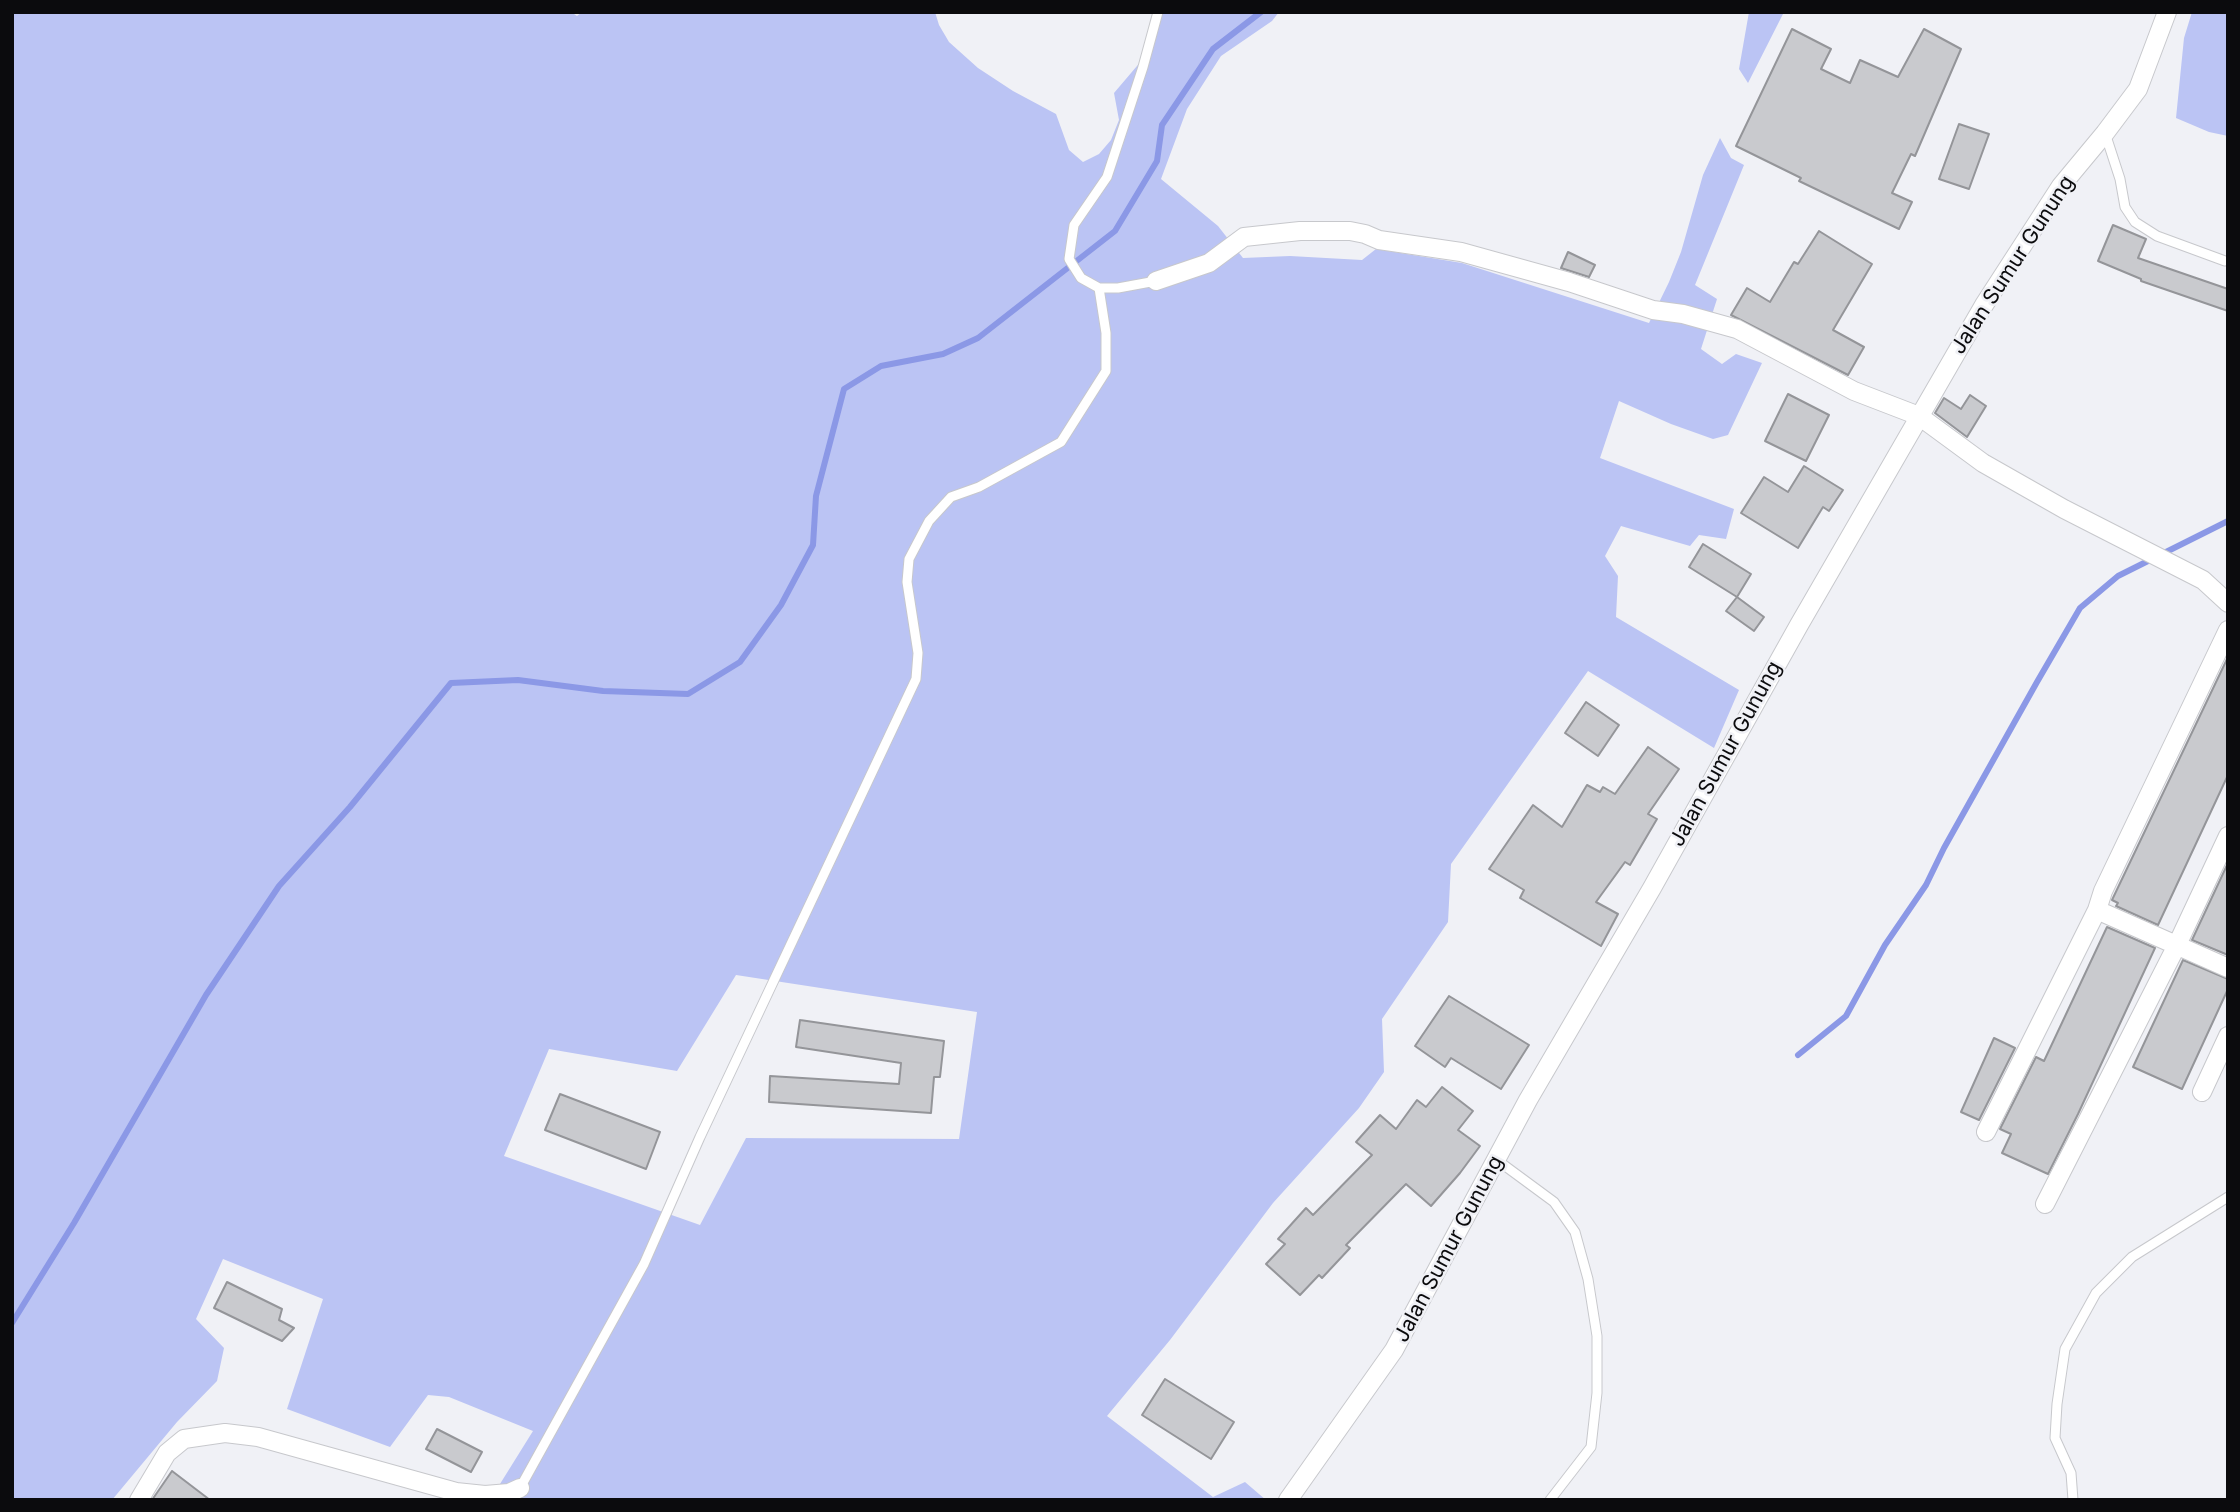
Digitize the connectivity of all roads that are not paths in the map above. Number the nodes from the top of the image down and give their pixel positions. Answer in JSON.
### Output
{"nodes":[{"id":1,"x":1158,"y":12,"type":"edge"},
{"id":2,"x":2168,"y":12,"type":"edge"},
{"id":3,"x":2105,"y":133,"type":"junction"},
{"id":4,"x":2225,"y":261,"type":"dead end"},
{"id":5,"x":1156,"y":281,"type":"joint"},
{"id":6,"x":1099,"y":288,"type":"junction"},
{"id":7,"x":1919,"y":416,"type":"junction"},
{"id":8,"x":2228,"y":603,"type":"edge"},
{"id":9,"x":2228,"y":630,"type":"edge"},
{"id":10,"x":2228,"y":836,"type":"edge"},
{"id":11,"x":2097,"y":910,"type":"junction"},
{"id":12,"x":2176,"y":947,"type":"junction"},
{"id":13,"x":2228,"y":968,"type":"edge"},
{"id":14,"x":2228,"y":1036,"type":"edge"},
{"id":15,"x":2202,"y":1092,"type":"dead end"},
{"id":16,"x":1986,"y":1132,"type":"dead end"},
{"id":17,"x":1497,"y":1160,"type":"junction"},
{"id":18,"x":2228,"y":1197,"type":"edge"},
{"id":19,"x":2045,"y":1204,"type":"dead end"},
{"id":20,"x":520,"y":1488,"type":"joint"},
{"id":21,"x":139,"y":1500,"type":"edge"},
{"id":22,"x":1288,"y":1500,"type":"edge"},
{"id":23,"x":1550,"y":1500,"type":"edge"},
{"id":24,"x":2073,"y":1500,"type":"edge"}],
"edges":[{"from":1,"to":6,"type":"lane"},
{"from":2,"to":3,"type":"street","name":"Jalan Sumur Gunung"},
{"from":3,"to":4,"type":"lane"},
{"from":3,"to":7,"type":"street","name":"Jalan Sumur Gunung"},
{"from":5,"to":6,"type":"lane"},
{"from":5,"to":7,"type":"street"},
{"from":6,"to":20,"type":"lane"},
{"from":7,"to":8,"type":"street"},
{"from":7,"to":17,"type":"street","name":"Jalan Sumur Gunung"},
{"from":9,"to":11,"type":"street"},
{"from":10,"to":12,"type":"street"},
{"from":11,"to":12,"type":"street"},
{"from":11,"to":16,"type":"street"},
{"from":12,"to":13,"type":"street"},
{"from":12,"to":19,"type":"street"},
{"from":14,"to":15,"type":"street"},
{"from":17,"to":22,"type":"street","name":"Jalan Sumur Gunung"},
{"from":17,"to":23,"type":"lane"},
{"from":18,"to":24,"type":"lane"},
{"from":20,"to":21,"type":"street"}]}
